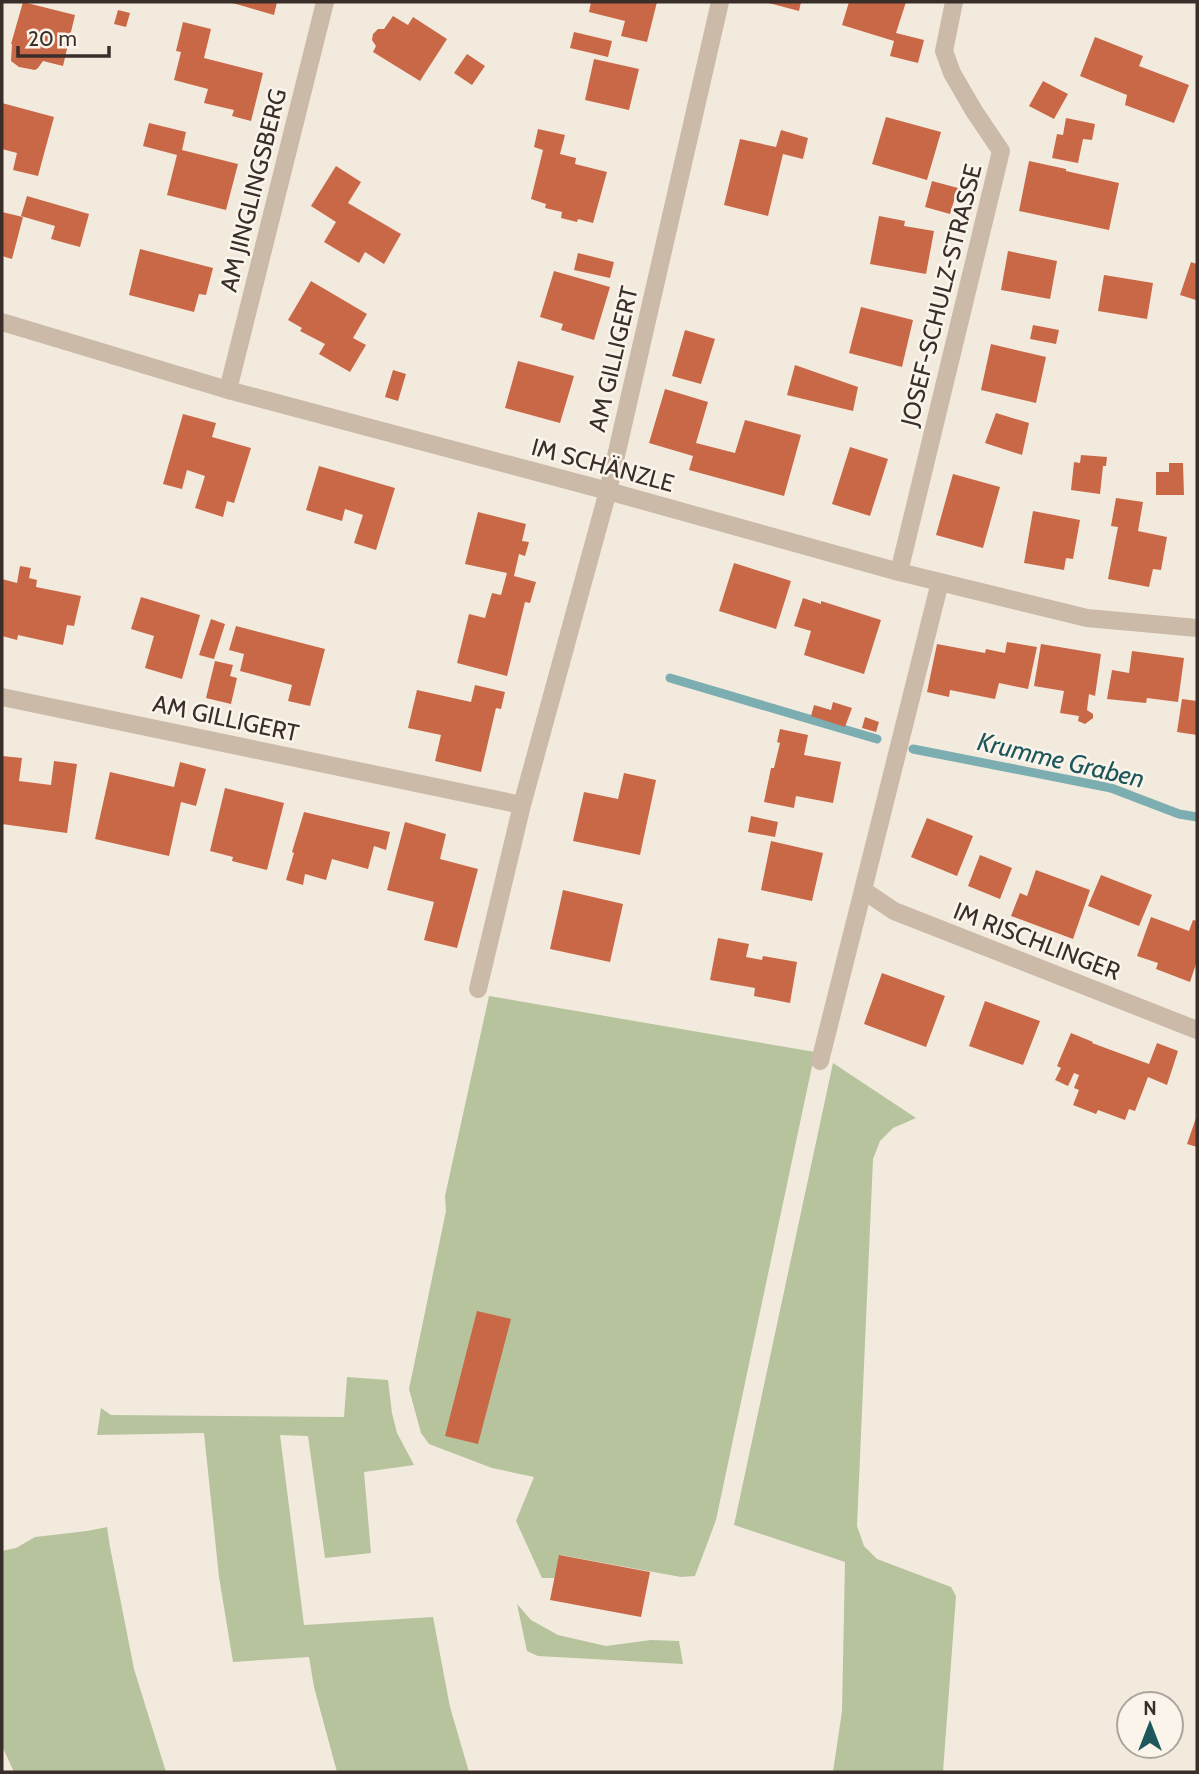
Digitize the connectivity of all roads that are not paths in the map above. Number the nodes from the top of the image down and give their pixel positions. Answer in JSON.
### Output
{"nodes":[{"id":1,"x":325,"y":2,"type":"edge"},
{"id":2,"x":720,"y":2,"type":"edge"},
{"id":3,"x":954,"y":2,"type":"edge"},
{"id":4,"x":2,"y":322,"type":"edge"},
{"id":5,"x":228,"y":390,"type":"junction"},
{"id":6,"x":608,"y":491,"type":"junction"},
{"id":7,"x":899,"y":572,"type":"junction"},
{"id":8,"x":940,"y":582,"type":"junction"},
{"id":9,"x":1197,"y":628,"type":"edge"},
{"id":10,"x":2,"y":697,"type":"edge"},
{"id":11,"x":523,"y":805,"type":"junction"},
{"id":12,"x":863,"y":890,"type":"junction"},
{"id":13,"x":478,"y":989,"type":"dead end"},
{"id":14,"x":1197,"y":1030,"type":"edge"},
{"id":15,"x":820,"y":1061,"type":"dead end"}],
"edges":[{"from":1,"to":5,"type":"street","name":"AM JINGLINGSBERG"},
{"from":2,"to":6,"type":"street","name":"AM GILLIGERT"},
{"from":3,"to":7,"type":"street","name":"JOSEF-SCHULZ-STRASSE"},
{"from":4,"to":5,"type":"street","name":"IM SCHÄNZLE"},
{"from":5,"to":6,"type":"street","name":"IM SCHÄNZLE"},
{"from":6,"to":7,"type":"street","name":"IM SCHÄNZLE"},
{"from":6,"to":11,"type":"street","name":"AM GILLIGERT"},
{"from":7,"to":8,"type":"street","name":"IM SCHÄNZLE"},
{"from":8,"to":9,"type":"street","name":"IM SCHÄNZLE"},
{"from":8,"to":12,"type":"street"},
{"from":10,"to":11,"type":"street","name":"AM GILLIGERT"},
{"from":11,"to":13,"type":"street","name":"AM GILLIGERT"},
{"from":12,"to":14,"type":"street","name":"IM RISCHLINGER"},
{"from":12,"to":15,"type":"street"}]}
